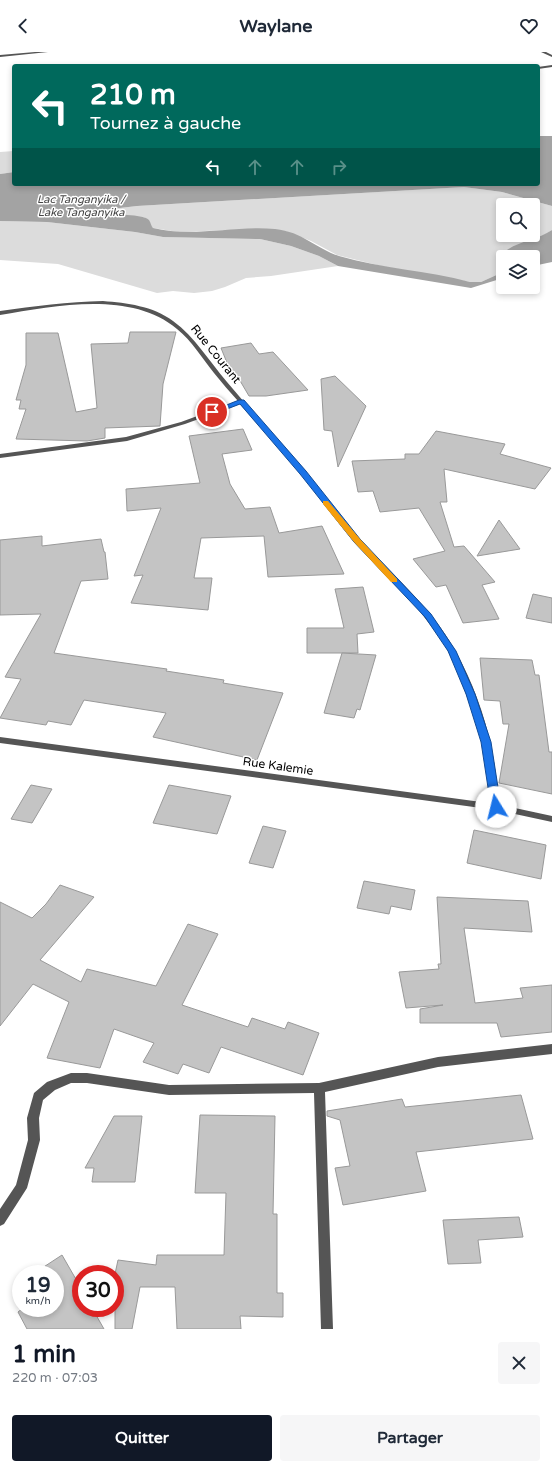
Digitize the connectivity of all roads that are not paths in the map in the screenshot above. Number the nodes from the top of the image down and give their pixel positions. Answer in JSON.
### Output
{"nodes":[{"id":1,"x":46,"y":52,"type":"edge"},
{"id":2,"x":543,"y":52,"type":"edge"},
{"id":3,"x":0,"y":56,"type":"edge"},
{"id":4,"x":552,"y":56,"type":"edge"},
{"id":5,"x":552,"y":66,"type":"edge"},
{"id":6,"x":540,"y":68,"type":"edge"},
{"id":7,"x":0,"y":313,"type":"edge"},
{"id":8,"x":241,"y":402,"type":"junction"},
{"id":9,"x":0,"y":456,"type":"edge"},
{"id":10,"x":0,"y":740,"type":"edge"},
{"id":11,"x":496,"y":807,"type":"junction"},
{"id":12,"x":552,"y":819,"type":"edge"},
{"id":13,"x":552,"y":1049,"type":"edge"},
{"id":14,"x":319,"y":1088,"type":"junction"},
{"id":15,"x":0,"y":1220,"type":"edge"},
{"id":16,"x":326,"y":1329,"type":"edge"}],
"edges":[{"from":1,"to":3,"type":"street"},
{"from":2,"to":4,"type":"street"},
{"from":5,"to":6,"type":"street"},
{"from":7,"to":8,"type":"street","name":"Rue Courant"},
{"from":8,"to":9,"type":"street"},
{"from":8,"to":11,"type":"street","name":"Rue Courant"},
{"from":10,"to":11,"type":"street","name":"Rue Kalemie"},
{"from":11,"to":12,"type":"street","name":"Rue Kalemie"},
{"from":13,"to":14,"type":"street"},
{"from":14,"to":15,"type":"street"},
{"from":14,"to":16,"type":"street"}]}
